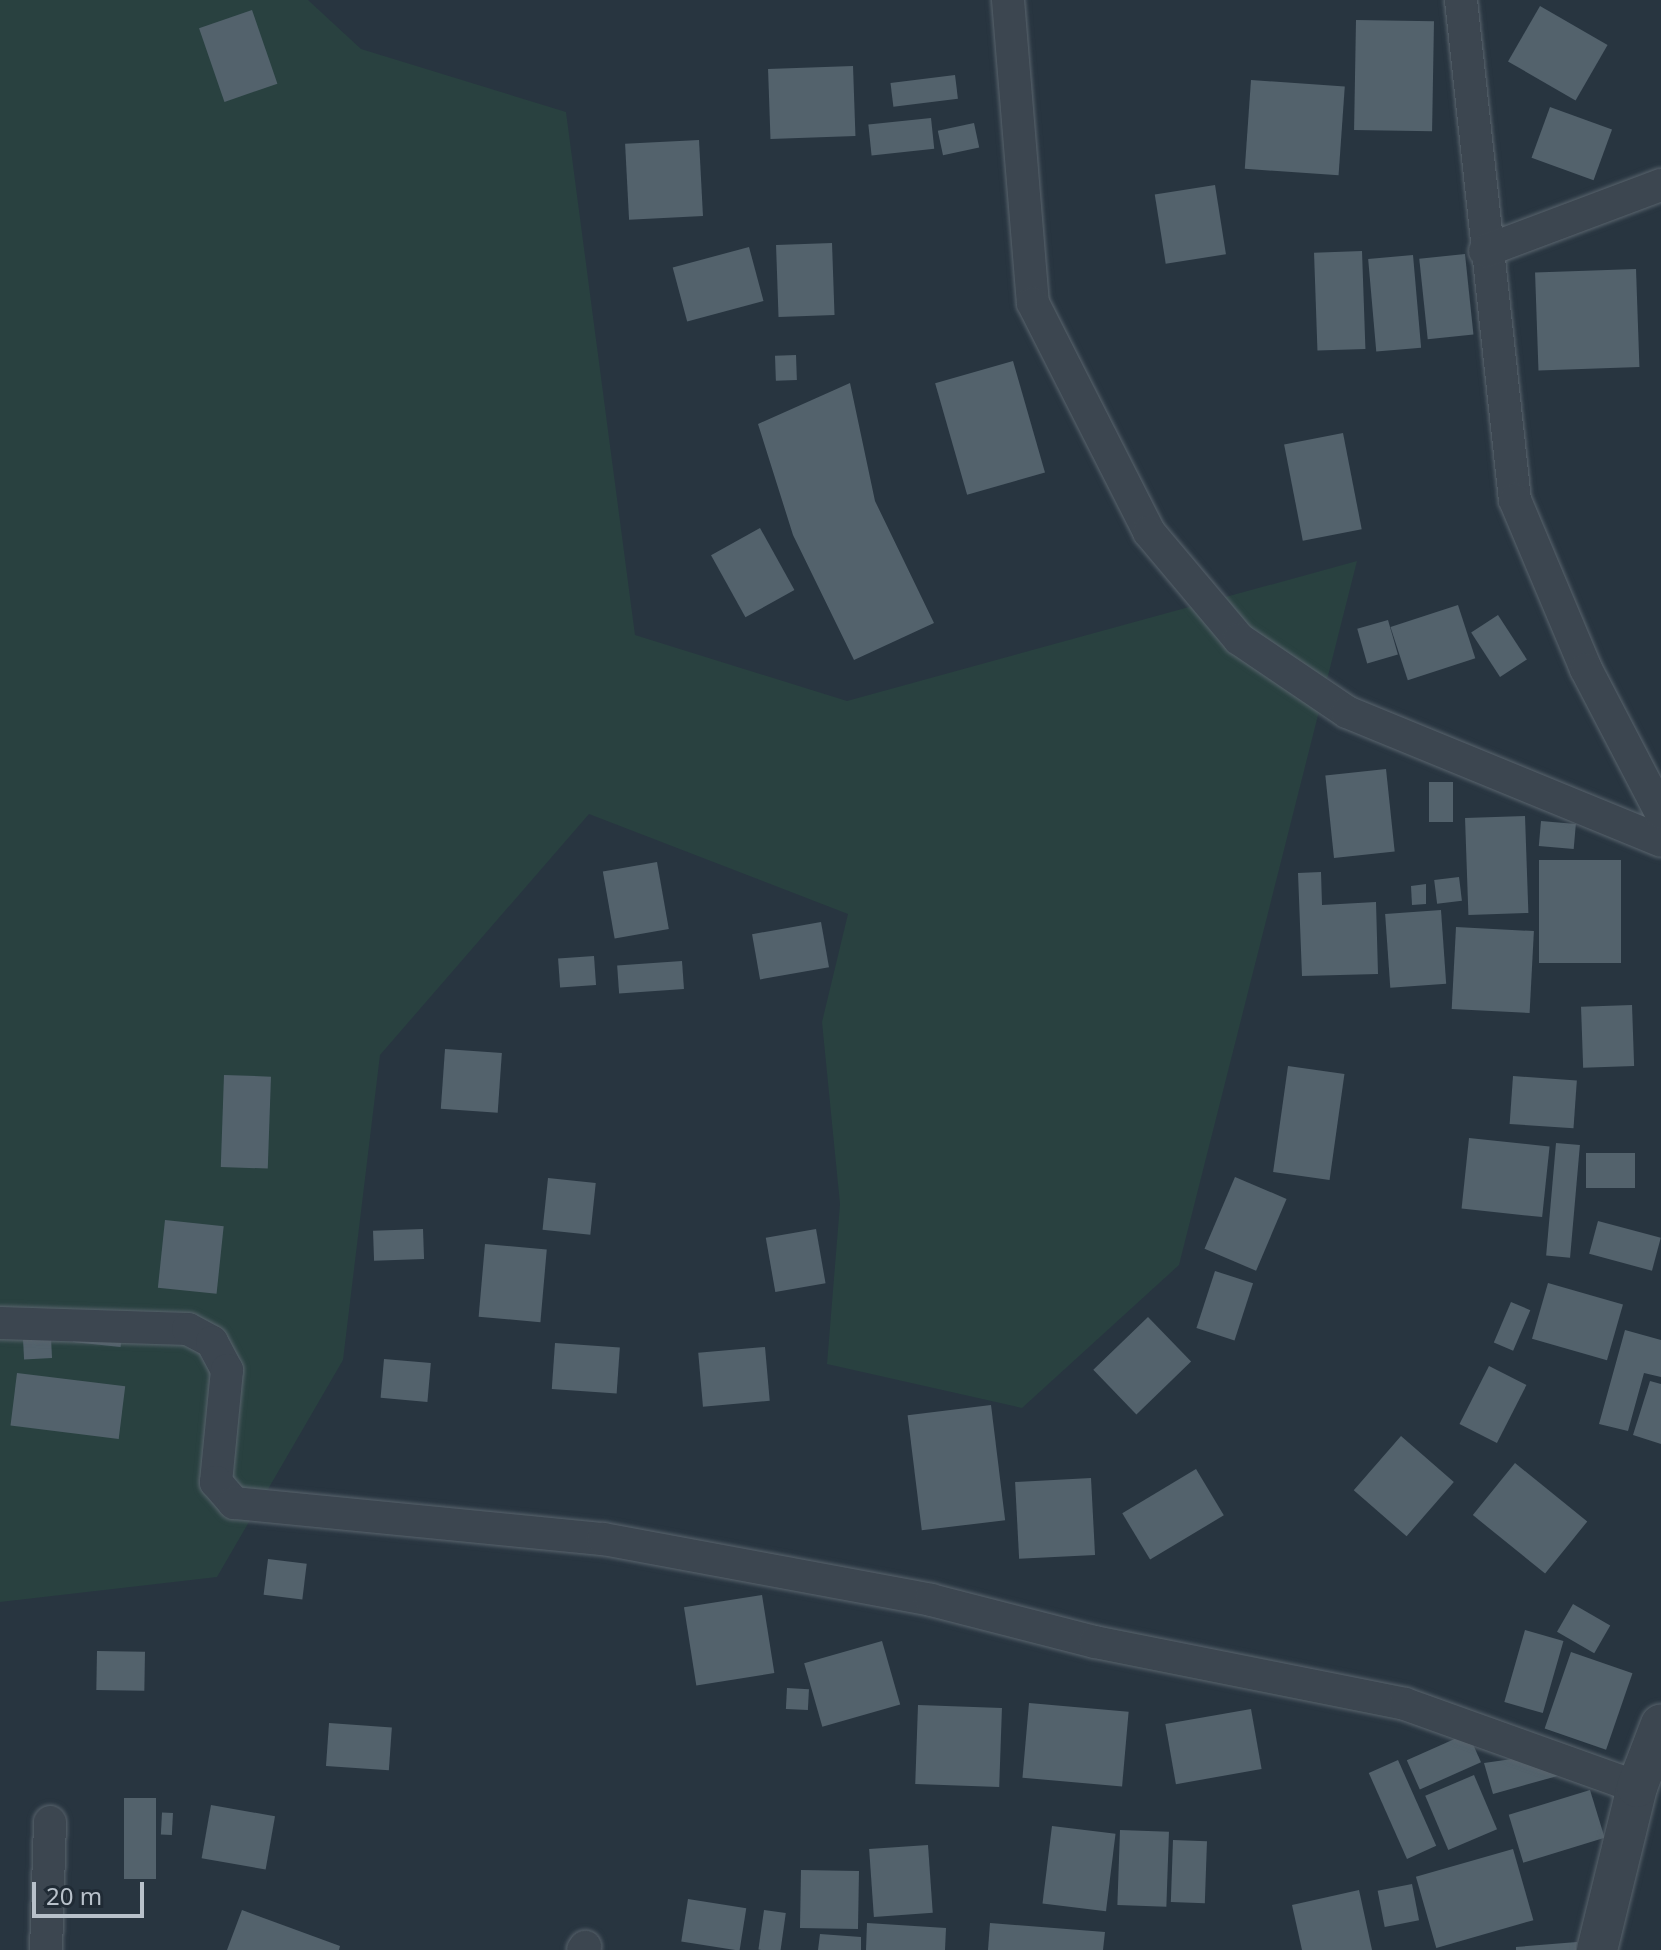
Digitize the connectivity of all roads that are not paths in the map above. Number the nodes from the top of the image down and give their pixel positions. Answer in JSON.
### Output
{"nodes":[{"id":1,"x":1008,"y":0,"type":"edge"},
{"id":2,"x":1461,"y":0,"type":"edge"},
{"id":3,"x":1661,"y":185,"type":"edge"},
{"id":4,"x":1485,"y":251,"type":"junction"},
{"id":5,"x":1661,"y":813,"type":"edge"},
{"id":6,"x":1661,"y":841,"type":"edge"},
{"id":7,"x":0,"y":1323,"type":"edge"},
{"id":8,"x":1661,"y":1724,"type":"edge"},
{"id":9,"x":1637,"y":1787,"type":"junction"},
{"id":10,"x":50,"y":1822,"type":"dead end"},
{"id":11,"x":46,"y":1950,"type":"edge"},
{"id":12,"x":1597,"y":1950,"type":"edge"}],
"edges":[{"from":1,"to":6,"type":"street"},
{"from":2,"to":4,"type":"street"},
{"from":3,"to":4,"type":"street"},
{"from":4,"to":5,"type":"street"},
{"from":7,"to":9,"type":"street"},
{"from":8,"to":9,"type":"street"},
{"from":9,"to":12,"type":"street"},
{"from":10,"to":11,"type":"street"}]}
